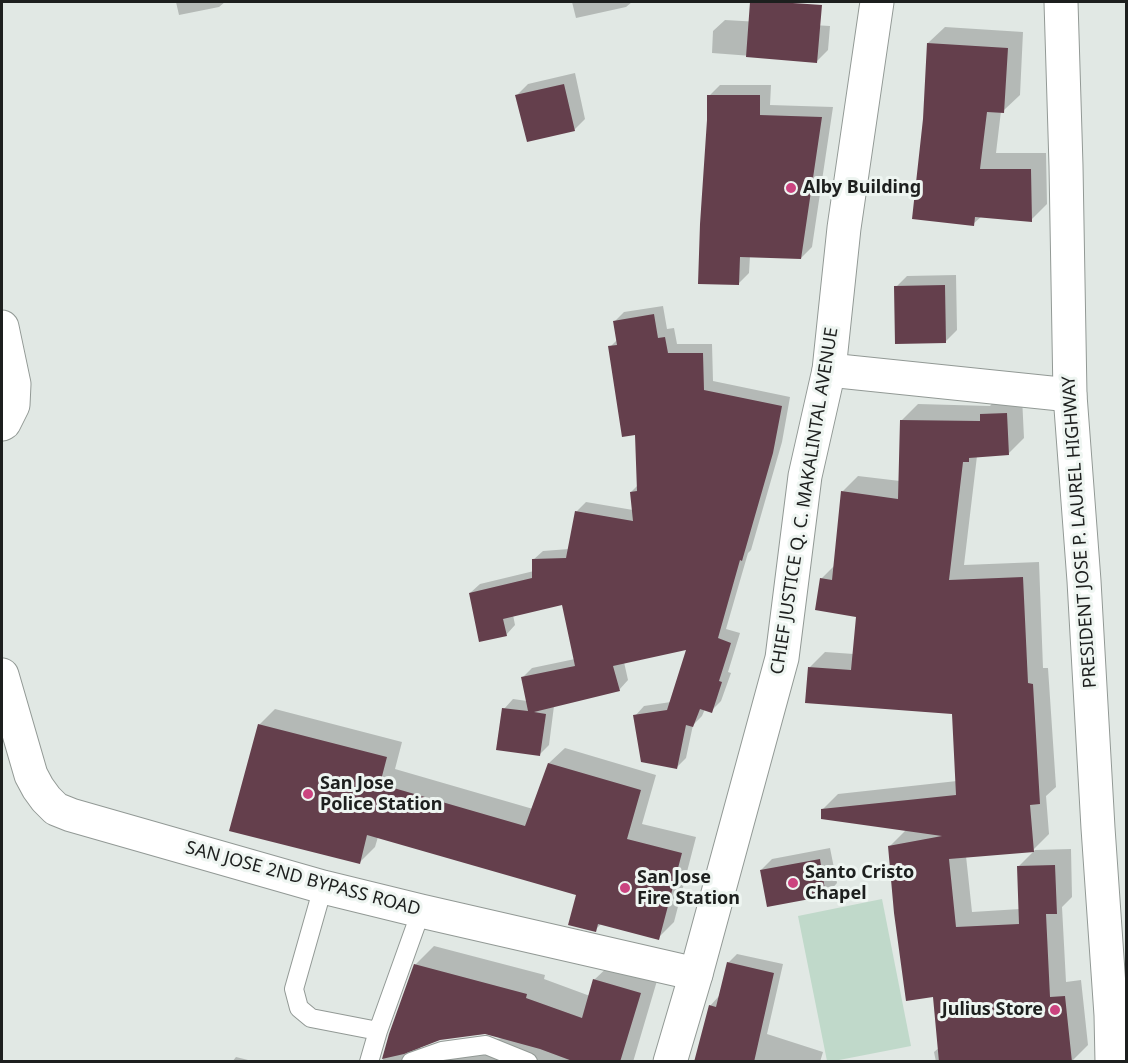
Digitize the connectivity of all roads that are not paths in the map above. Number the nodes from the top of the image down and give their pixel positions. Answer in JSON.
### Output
{"nodes":[{"id":1,"x":878,"y":2,"type":"edge"},
{"id":2,"x":1060,"y":2,"type":"edge"},
{"id":3,"x":2,"y":327,"type":"edge"},
{"id":4,"x":829,"y":370,"type":"junction"},
{"id":5,"x":1070,"y":395,"type":"junction"},
{"id":6,"x":2,"y":424,"type":"edge"},
{"id":7,"x":2,"y":675,"type":"edge"},
{"id":8,"x":323,"y":887,"type":"junction"},
{"id":9,"x":421,"y":911,"type":"junction"},
{"id":10,"x":696,"y":974,"type":"junction"},
{"id":11,"x":378,"y":1031,"type":"junction"},
{"id":12,"x":369,"y":1062,"type":"edge"},
{"id":13,"x":411,"y":1062,"type":"edge"},
{"id":14,"x":528,"y":1062,"type":"edge"},
{"id":15,"x":670,"y":1062,"type":"edge"},
{"id":16,"x":1112,"y":1062,"type":"edge"}],
"edges":[{"from":1,"to":4,"type":"main road","name":"CHIEF JUSTICE Q. C. MAKALINTAL AVENUE"},
{"from":2,"to":5,"type":"main road","name":"PRESIDENT JOSE P. LAUREL HIGHWAY"},
{"from":3,"to":6,"type":"main road"},
{"from":4,"to":5,"type":"main road"},
{"from":4,"to":10,"type":"main road","name":"CHIEF JUSTICE Q. C. MAKALINTAL AVENUE"},
{"from":5,"to":16,"type":"main road","name":"PRESIDENT JOSE P. LAUREL HIGHWAY"},
{"from":7,"to":8,"type":"main road","name":"SAN JOSE 2ND BYPASS ROAD"},
{"from":8,"to":9,"type":"main road","name":"SAN JOSE 2ND BYPASS ROAD"},
{"from":8,"to":11,"type":"lane"},
{"from":9,"to":10,"type":"main road","name":"SAN JOSE 2ND BYPASS ROAD"},
{"from":9,"to":11,"type":"lane"},
{"from":10,"to":15,"type":"main road","name":"CHIEF JUSTICE Q. C. MAKALINTAL AVENUE"},
{"from":11,"to":12,"type":"lane"},
{"from":13,"to":14,"type":"lane"}]}
